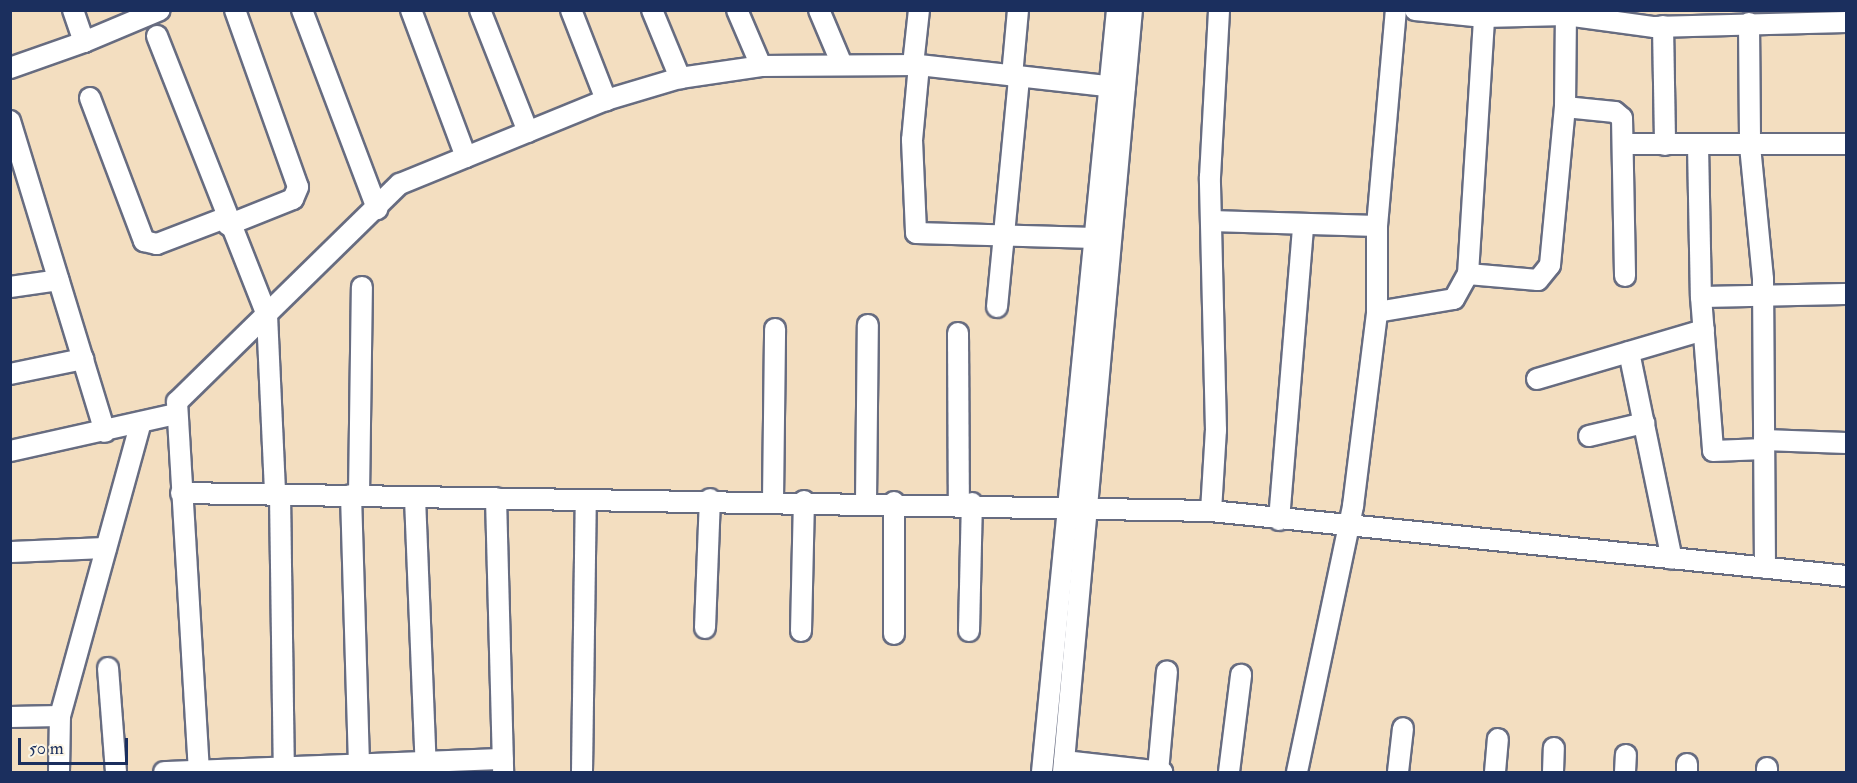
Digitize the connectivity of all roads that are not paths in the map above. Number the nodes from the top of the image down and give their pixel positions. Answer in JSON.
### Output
{"nodes":[{"id":1,"x":73,"y":10,"type":"edge"},
{"id":2,"x":160,"y":10,"type":"edge"},
{"id":3,"x":236,"y":10,"type":"edge"},
{"id":4,"x":302,"y":10,"type":"edge"},
{"id":5,"x":411,"y":10,"type":"edge"},
{"id":6,"x":480,"y":10,"type":"edge"},
{"id":7,"x":571,"y":10,"type":"edge"},
{"id":8,"x":652,"y":10,"type":"edge"},
{"id":9,"x":737,"y":10,"type":"edge"},
{"id":10,"x":819,"y":10,"type":"edge"},
{"id":11,"x":919,"y":10,"type":"edge"},
{"id":12,"x":1018,"y":10,"type":"edge"},
{"id":13,"x":1117,"y":10,"type":"edge"},
{"id":14,"x":1132,"y":10,"type":"edge"},
{"id":15,"x":1219,"y":10,"type":"edge"},
{"id":16,"x":1396,"y":10,"type":"edge"},
{"id":17,"x":1415,"y":10,"type":"edge"},
{"id":18,"x":1566,"y":15,"type":"junction"},
{"id":19,"x":1484,"y":17,"type":"junction"},
{"id":20,"x":1846,"y":22,"type":"edge"},
{"id":21,"x":1749,"y":23,"type":"junction"},
{"id":22,"x":1663,"y":26,"type":"junction"},
{"id":23,"x":158,"y":36,"type":"dead end"},
{"id":24,"x":84,"y":42,"type":"junction"},
{"id":25,"x":841,"y":62,"type":"junction"},
{"id":26,"x":916,"y":65,"type":"junction"},
{"id":27,"x":760,"y":66,"type":"junction"},
{"id":28,"x":10,"y":68,"type":"edge"},
{"id":29,"x":1016,"y":76,"type":"junction"},
{"id":30,"x":680,"y":78,"type":"junction"},
{"id":31,"x":1118,"y":87,"type":"junction"},
{"id":32,"x":90,"y":98,"type":"dead end"},
{"id":33,"x":606,"y":100,"type":"junction"},
{"id":34,"x":1565,"y":107,"type":"junction"},
{"id":35,"x":10,"y":122,"type":"edge"},
{"id":36,"x":528,"y":132,"type":"junction"},
{"id":37,"x":1623,"y":144,"type":"junction"},
{"id":38,"x":1846,"y":144,"type":"edge"},
{"id":39,"x":1665,"y":145,"type":"junction"},
{"id":40,"x":1698,"y":146,"type":"junction"},
{"id":41,"x":1750,"y":146,"type":"junction"},
{"id":42,"x":466,"y":157,"type":"junction"},
{"id":43,"x":377,"y":208,"type":"junction"},
{"id":44,"x":1211,"y":221,"type":"junction"},
{"id":45,"x":226,"y":222,"type":"junction"},
{"id":46,"x":1303,"y":225,"type":"junction"},
{"id":47,"x":1377,"y":226,"type":"junction"},
{"id":48,"x":1004,"y":237,"type":"junction"},
{"id":49,"x":1095,"y":238,"type":"junction"},
{"id":50,"x":1468,"y":274,"type":"junction"},
{"id":51,"x":1625,"y":276,"type":"dead end"},
{"id":52,"x":59,"y":280,"type":"junction"},
{"id":53,"x":10,"y":287,"type":"edge"},
{"id":54,"x":362,"y":287,"type":"dead end"},
{"id":55,"x":1846,"y":294,"type":"edge"},
{"id":56,"x":1762,"y":296,"type":"junction"},
{"id":57,"x":1701,"y":297,"type":"junction"},
{"id":58,"x":997,"y":308,"type":"dead end"},
{"id":59,"x":1377,"y":312,"type":"junction"},
{"id":60,"x":267,"y":315,"type":"junction"},
{"id":61,"x":868,"y":325,"type":"dead end"},
{"id":62,"x":775,"y":329,"type":"dead end"},
{"id":63,"x":1704,"y":330,"type":"junction"},
{"id":64,"x":958,"y":333,"type":"dead end"},
{"id":65,"x":1629,"y":352,"type":"junction"},
{"id":66,"x":83,"y":359,"type":"junction"},
{"id":67,"x":10,"y":374,"type":"edge"},
{"id":68,"x":1537,"y":379,"type":"dead end"},
{"id":69,"x":175,"y":414,"type":"junction"},
{"id":70,"x":1644,"y":423,"type":"junction"},
{"id":71,"x":140,"y":425,"type":"junction"},
{"id":72,"x":105,"y":432,"type":"junction"},
{"id":73,"x":1589,"y":436,"type":"dead end"},
{"id":74,"x":1846,"y":442,"type":"edge"},
{"id":75,"x":1764,"y":445,"type":"junction"},
{"id":76,"x":10,"y":451,"type":"edge"},
{"id":77,"x":181,"y":493,"type":"junction"},
{"id":78,"x":277,"y":494,"type":"junction"},
{"id":79,"x":355,"y":495,"type":"junction"},
{"id":80,"x":415,"y":498,"type":"junction"},
{"id":81,"x":496,"y":498,"type":"junction"},
{"id":82,"x":710,"y":499,"type":"junction"},
{"id":83,"x":773,"y":500,"type":"junction"},
{"id":84,"x":804,"y":501,"type":"junction"},
{"id":85,"x":586,"y":502,"type":"junction"},
{"id":86,"x":866,"y":502,"type":"junction"},
{"id":87,"x":894,"y":502,"type":"junction"},
{"id":88,"x":965,"y":503,"type":"junction"},
{"id":89,"x":1088,"y":505,"type":"junction"},
{"id":90,"x":1068,"y":506,"type":"junction"},
{"id":91,"x":1210,"y":511,"type":"junction"},
{"id":92,"x":1280,"y":520,"type":"junction"},
{"id":93,"x":1349,"y":526,"type":"junction"},
{"id":94,"x":106,"y":548,"type":"junction"},
{"id":95,"x":10,"y":552,"type":"edge"},
{"id":96,"x":1672,"y":559,"type":"junction"},
{"id":97,"x":1765,"y":568,"type":"junction"},
{"id":98,"x":1846,"y":576,"type":"edge"},
{"id":99,"x":705,"y":628,"type":"dead end"},
{"id":100,"x":801,"y":631,"type":"dead end"},
{"id":101,"x":969,"y":631,"type":"dead end"},
{"id":102,"x":894,"y":633,"type":"dead end"},
{"id":103,"x":108,"y":668,"type":"dead end"},
{"id":104,"x":1167,"y":671,"type":"dead end"},
{"id":105,"x":1241,"y":675,"type":"dead end"},
{"id":106,"x":60,"y":716,"type":"junction"},
{"id":107,"x":10,"y":717,"type":"edge"},
{"id":108,"x":1403,"y":728,"type":"dead end"},
{"id":109,"x":1498,"y":739,"type":"dead end"},
{"id":110,"x":1554,"y":748,"type":"dead end"},
{"id":111,"x":425,"y":766,"type":"edge"},
{"id":112,"x":503,"y":766,"type":"edge"},
{"id":113,"x":360,"y":767,"type":"edge"},
{"id":114,"x":1063,"y":767,"type":"edge"},
{"id":115,"x":284,"y":768,"type":"edge"},
{"id":116,"x":199,"y":770,"type":"edge"},
{"id":117,"x":59,"y":772,"type":"edge"},
{"id":118,"x":116,"y":772,"type":"edge"},
{"id":119,"x":164,"y":772,"type":"edge"},
{"id":120,"x":582,"y":772,"type":"edge"},
{"id":121,"x":1042,"y":772,"type":"edge"},
{"id":122,"x":1160,"y":772,"type":"edge"},
{"id":123,"x":1229,"y":772,"type":"edge"},
{"id":124,"x":1297,"y":772,"type":"edge"},
{"id":125,"x":1398,"y":772,"type":"edge"},
{"id":126,"x":1495,"y":772,"type":"edge"},
{"id":127,"x":1553,"y":772,"type":"edge"}],
"edges":[{"from":1,"to":24,"type":"street"},
{"from":2,"to":24,"type":"street"},
{"from":3,"to":45,"type":"street"},
{"from":4,"to":43,"type":"street"},
{"from":5,"to":42,"type":"street"},
{"from":6,"to":36,"type":"street"},
{"from":7,"to":33,"type":"street"},
{"from":8,"to":30,"type":"street"},
{"from":9,"to":27,"type":"street"},
{"from":10,"to":25,"type":"street"},
{"from":11,"to":26,"type":"street"},
{"from":12,"to":29,"type":"street"},
{"from":13,"to":31,"type":"street"},
{"from":14,"to":31,"type":"street"},
{"from":15,"to":44,"type":"street"},
{"from":16,"to":47,"type":"street"},
{"from":17,"to":19,"type":"street"},
{"from":18,"to":19,"type":"street"},
{"from":18,"to":22,"type":"street"},
{"from":18,"to":34,"type":"street"},
{"from":19,"to":50,"type":"street"},
{"from":20,"to":21,"type":"street"},
{"from":21,"to":22,"type":"street"},
{"from":21,"to":41,"type":"street"},
{"from":22,"to":39,"type":"street"},
{"from":23,"to":45,"type":"street"},
{"from":24,"to":28,"type":"street"},
{"from":25,"to":26,"type":"street"},
{"from":25,"to":27,"type":"street"},
{"from":26,"to":29,"type":"street"},
{"from":26,"to":48,"type":"street"},
{"from":27,"to":30,"type":"street"},
{"from":29,"to":31,"type":"street"},
{"from":29,"to":48,"type":"street"},
{"from":30,"to":33,"type":"street"},
{"from":31,"to":49,"type":"street"},
{"from":31,"to":89,"type":"street"},
{"from":32,"to":45,"type":"street"},
{"from":33,"to":36,"type":"street"},
{"from":34,"to":37,"type":"street"},
{"from":34,"to":50,"type":"street"},
{"from":35,"to":52,"type":"street"},
{"from":36,"to":42,"type":"street"},
{"from":37,"to":39,"type":"street"},
{"from":37,"to":51,"type":"street"},
{"from":38,"to":41,"type":"street"},
{"from":39,"to":40,"type":"street"},
{"from":40,"to":41,"type":"street"},
{"from":40,"to":57,"type":"street"},
{"from":41,"to":56,"type":"street"},
{"from":42,"to":43,"type":"street"},
{"from":43,"to":60,"type":"street"},
{"from":44,"to":46,"type":"street"},
{"from":44,"to":91,"type":"street"},
{"from":45,"to":60,"type":"street"},
{"from":46,"to":47,"type":"street"},
{"from":46,"to":92,"type":"street"},
{"from":47,"to":59,"type":"street"},
{"from":48,"to":49,"type":"street"},
{"from":48,"to":58,"type":"street"},
{"from":49,"to":90,"type":"street"},
{"from":50,"to":59,"type":"street"},
{"from":52,"to":53,"type":"street"},
{"from":52,"to":66,"type":"street"},
{"from":54,"to":79,"type":"street"},
{"from":55,"to":56,"type":"street"},
{"from":56,"to":57,"type":"street"},
{"from":56,"to":75,"type":"street"},
{"from":57,"to":63,"type":"street"},
{"from":59,"to":93,"type":"street"},
{"from":60,"to":69,"type":"street"},
{"from":60,"to":78,"type":"street"},
{"from":61,"to":86,"type":"street"},
{"from":62,"to":83,"type":"street"},
{"from":63,"to":65,"type":"street"},
{"from":63,"to":75,"type":"street"},
{"from":64,"to":88,"type":"street"},
{"from":65,"to":68,"type":"street"},
{"from":65,"to":70,"type":"street"},
{"from":66,"to":67,"type":"street"},
{"from":66,"to":72,"type":"street"},
{"from":69,"to":71,"type":"street"},
{"from":69,"to":77,"type":"street"},
{"from":70,"to":73,"type":"street"},
{"from":70,"to":96,"type":"street"},
{"from":71,"to":72,"type":"street"},
{"from":71,"to":94,"type":"street"},
{"from":72,"to":76,"type":"street"},
{"from":74,"to":75,"type":"street"},
{"from":75,"to":97,"type":"street"},
{"from":77,"to":78,"type":"street"},
{"from":77,"to":116,"type":"street"},
{"from":78,"to":79,"type":"street"},
{"from":78,"to":115,"type":"street"},
{"from":79,"to":80,"type":"street"},
{"from":79,"to":113,"type":"street"},
{"from":80,"to":81,"type":"street"},
{"from":80,"to":111,"type":"street"},
{"from":81,"to":85,"type":"street"},
{"from":81,"to":112,"type":"street"},
{"from":82,"to":83,"type":"street"},
{"from":82,"to":85,"type":"street"},
{"from":82,"to":99,"type":"street"},
{"from":83,"to":84,"type":"street"},
{"from":84,"to":86,"type":"street"},
{"from":84,"to":100,"type":"street"},
{"from":85,"to":120,"type":"street"},
{"from":86,"to":87,"type":"street"},
{"from":87,"to":88,"type":"street"},
{"from":87,"to":102,"type":"street"},
{"from":88,"to":90,"type":"street"},
{"from":88,"to":101,"type":"street"},
{"from":89,"to":90,"type":"street"},
{"from":89,"to":91,"type":"street"},
{"from":89,"to":114,"type":"street"},
{"from":90,"to":121,"type":"street"},
{"from":91,"to":92,"type":"street"},
{"from":92,"to":93,"type":"street"},
{"from":93,"to":96,"type":"street"},
{"from":93,"to":124,"type":"street"},
{"from":94,"to":95,"type":"street"},
{"from":94,"to":106,"type":"street"},
{"from":96,"to":97,"type":"street"},
{"from":97,"to":98,"type":"street"},
{"from":103,"to":118,"type":"street"},
{"from":104,"to":122,"type":"street"},
{"from":105,"to":123,"type":"street"},
{"from":106,"to":107,"type":"street"},
{"from":106,"to":117,"type":"street"},
{"from":108,"to":125,"type":"street"},
{"from":109,"to":126,"type":"street"},
{"from":110,"to":127,"type":"street"},
{"from":111,"to":112,"type":"street"},
{"from":111,"to":113,"type":"street"},
{"from":113,"to":115,"type":"street"},
{"from":114,"to":122,"type":"street"},
{"from":115,"to":116,"type":"street"},
{"from":116,"to":119,"type":"street"}]}
